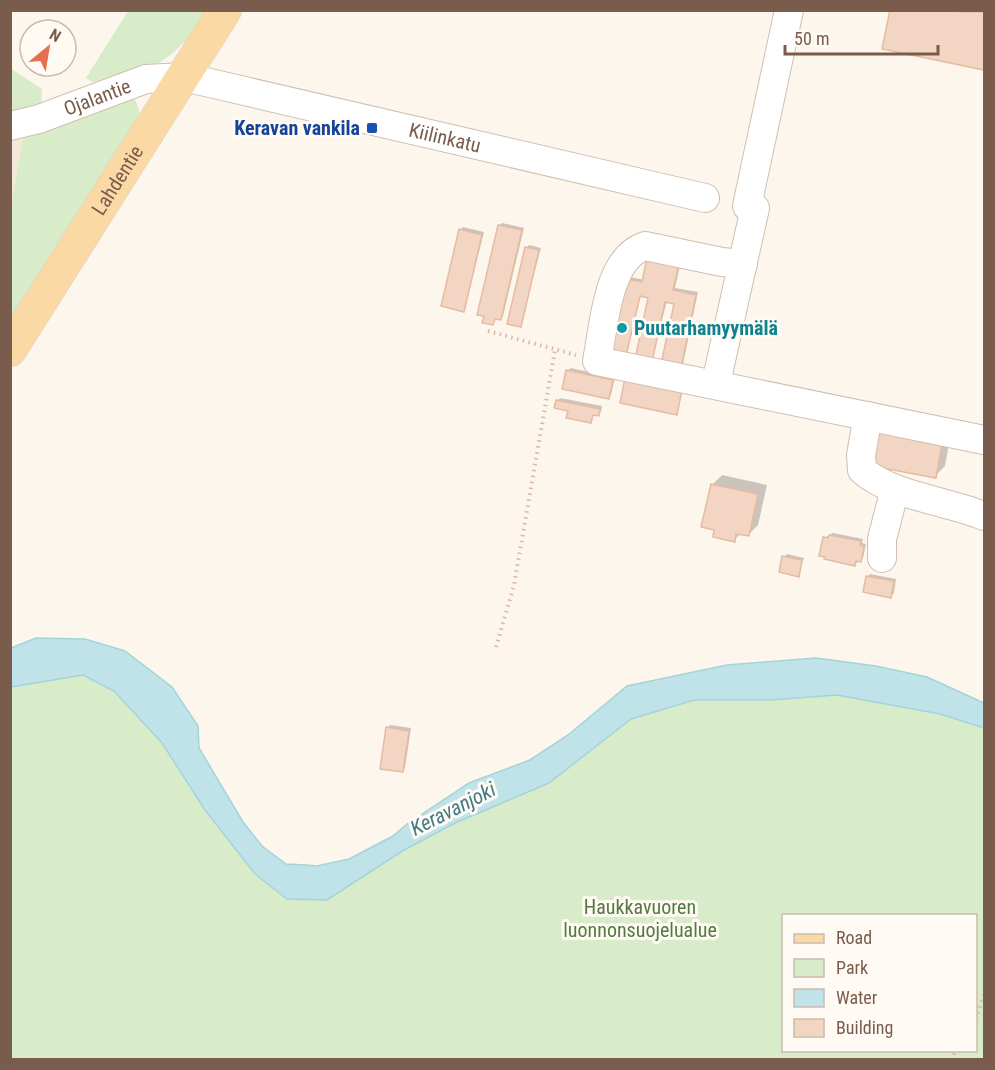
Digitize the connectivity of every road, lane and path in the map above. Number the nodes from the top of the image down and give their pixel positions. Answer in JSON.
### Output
{"nodes":[{"id":1,"x":225,"y":10,"type":"edge"},
{"id":2,"x":789,"y":10,"type":"edge"},
{"id":3,"x":184,"y":77,"type":"junction"},
{"id":4,"x":10,"y":126,"type":"edge"},
{"id":5,"x":705,"y":198,"type":"dead end"},
{"id":6,"x":743,"y":264,"type":"junction"},
{"id":7,"x":488,"y":331,"type":"dead end"},
{"id":8,"x":10,"y":350,"type":"edge"},
{"id":9,"x":555,"y":350,"type":"junction"},
{"id":10,"x":597,"y":360,"type":"junction"},
{"id":11,"x":716,"y":383,"type":"junction"},
{"id":12,"x":868,"y":416,"type":"junction"},
{"id":13,"x":984,"y":440,"type":"edge"},
{"id":14,"x":895,"y":489,"type":"junction"},
{"id":15,"x":984,"y":516,"type":"edge"},
{"id":16,"x":882,"y":558,"type":"dead end"},
{"id":17,"x":496,"y":647,"type":"dead end"},
{"id":18,"x":984,"y":995,"type":"edge"},
{"id":19,"x":977,"y":1014,"type":"edge"}],
"edges":[{"from":1,"to":3,"type":"main road","name":"Lahdentie"},
{"from":2,"to":6,"type":"street"},
{"from":3,"to":4,"type":"street","name":"Ojalantie"},
{"from":3,"to":5,"type":"street","name":"Kiilinkatu"},
{"from":3,"to":8,"type":"main road","name":"Lahdentie"},
{"from":6,"to":10,"type":"street"},
{"from":6,"to":11,"type":"street"},
{"from":7,"to":9,"type":"path"},
{"from":9,"to":10,"type":"path"},
{"from":9,"to":17,"type":"path"},
{"from":10,"to":11,"type":"street"},
{"from":11,"to":12,"type":"street"},
{"from":12,"to":13,"type":"street"},
{"from":12,"to":14,"type":"street"},
{"from":14,"to":15,"type":"street"},
{"from":14,"to":16,"type":"street"},
{"from":18,"to":19,"type":"path"}]}
